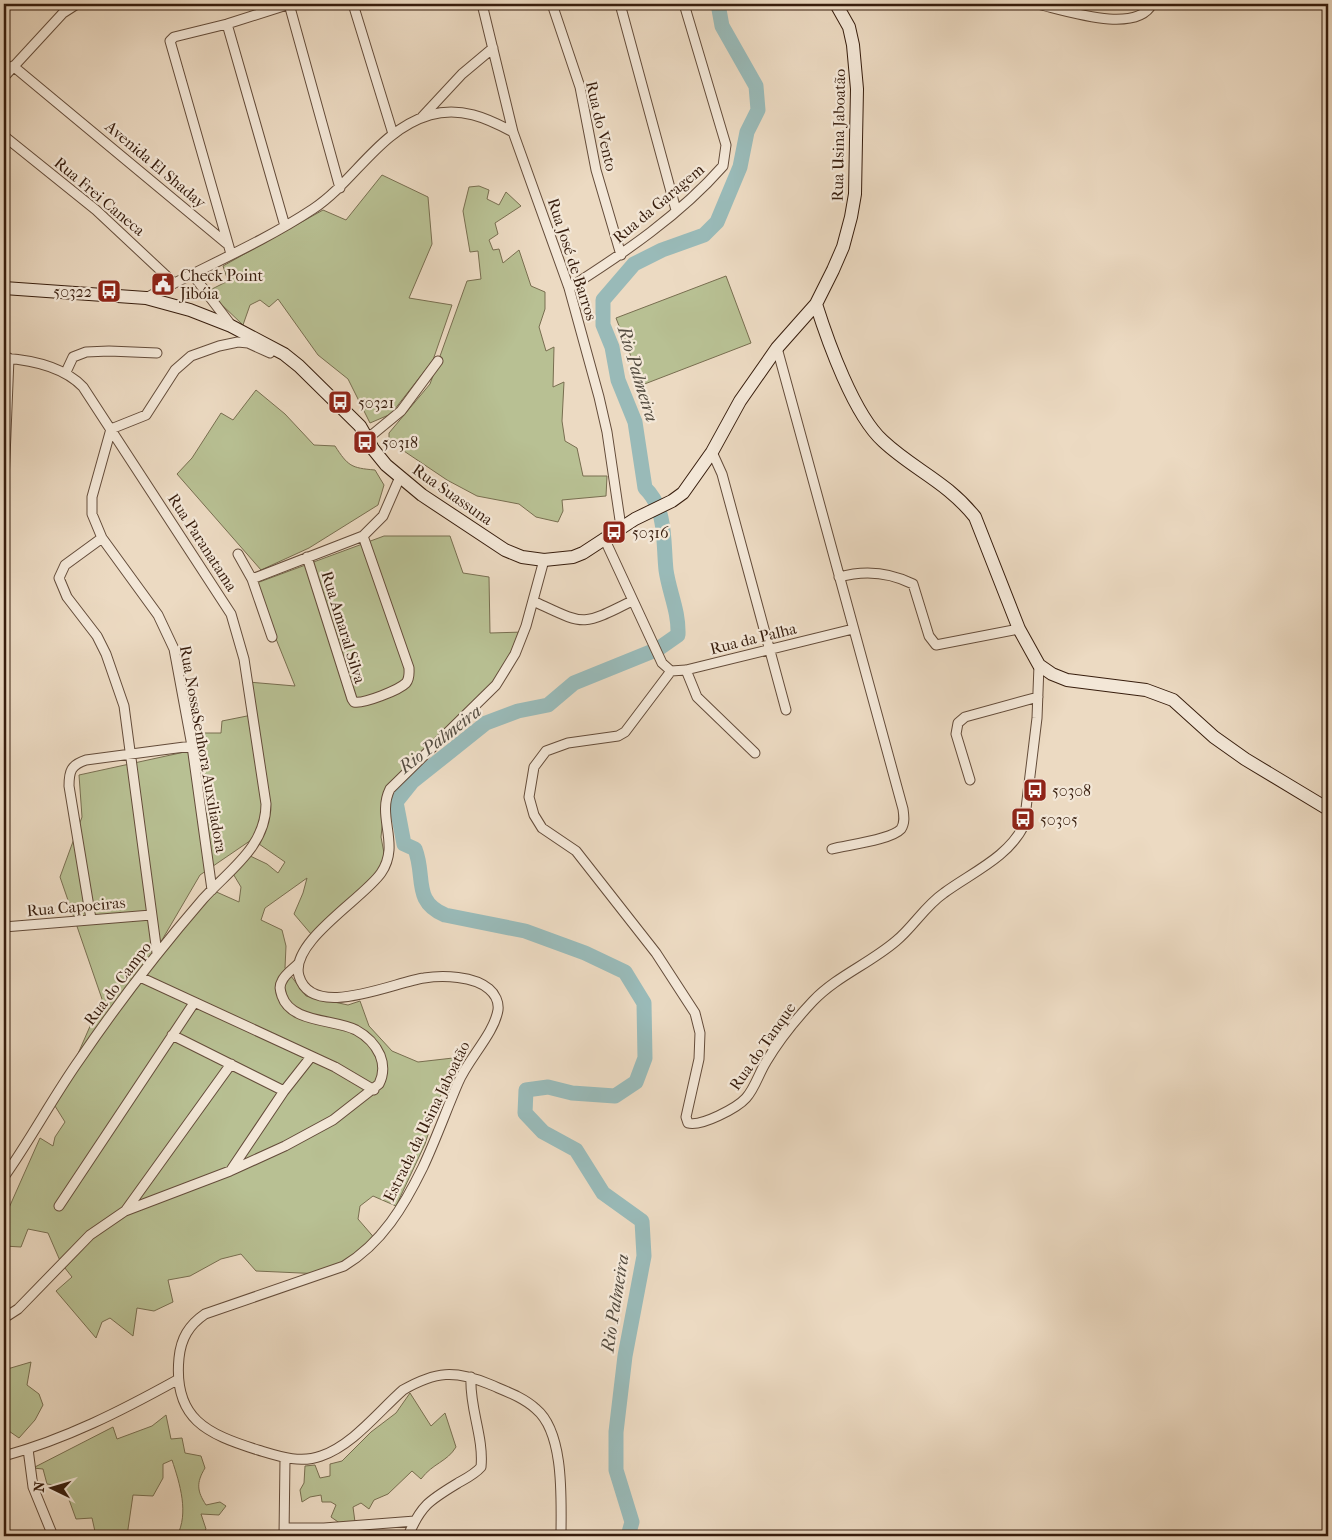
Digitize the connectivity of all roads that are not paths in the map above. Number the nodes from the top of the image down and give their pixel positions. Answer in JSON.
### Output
{"nodes":[{"id":1,"x":77,"y":4,"type":"edge"},
{"id":2,"x":290,"y":4,"type":"edge"},
{"id":3,"x":353,"y":4,"type":"edge"},
{"id":4,"x":482,"y":4,"type":"edge"},
{"id":5,"x":552,"y":4,"type":"edge"},
{"id":6,"x":620,"y":4,"type":"edge"},
{"id":7,"x":684,"y":4,"type":"edge"},
{"id":8,"x":836,"y":4,"type":"edge"},
{"id":9,"x":1038,"y":4,"type":"edge"},
{"id":10,"x":1152,"y":4,"type":"edge"},
{"id":11,"x":227,"y":24,"type":"junction"},
{"id":12,"x":493,"y":48,"type":"junction"},
{"id":13,"x":13,"y":66,"type":"junction"},
{"id":14,"x":4,"y":77,"type":"edge"},
{"id":15,"x":422,"y":117,"type":"junction"},
{"id":16,"x":513,"y":132,"type":"junction"},
{"id":17,"x":393,"y":134,"type":"junction"},
{"id":18,"x":4,"y":136,"type":"edge"},
{"id":19,"x":340,"y":188,"type":"junction"},
{"id":20,"x":676,"y":210,"type":"junction"},
{"id":21,"x":285,"y":226,"type":"junction"},
{"id":22,"x":226,"y":243,"type":"junction"},
{"id":23,"x":231,"y":254,"type":"junction"},
{"id":24,"x":621,"y":255,"type":"junction"},
{"id":25,"x":193,"y":276,"type":"junction"},
{"id":26,"x":174,"y":283,"type":"junction"},
{"id":27,"x":4,"y":288,"type":"edge"},
{"id":28,"x":569,"y":288,"type":"junction"},
{"id":29,"x":146,"y":298,"type":"junction"},
{"id":30,"x":816,"y":304,"type":"junction"},
{"id":31,"x":231,"y":326,"type":"junction"},
{"id":32,"x":777,"y":348,"type":"junction"},
{"id":33,"x":157,"y":353,"type":"dead end"},
{"id":34,"x":6,"y":358,"type":"edge"},
{"id":35,"x":438,"y":360,"type":"dead end"},
{"id":36,"x":299,"y":366,"type":"junction"},
{"id":37,"x":66,"y":372,"type":"junction"},
{"id":38,"x":112,"y":429,"type":"junction"},
{"id":39,"x":367,"y":439,"type":"junction"},
{"id":40,"x":712,"y":452,"type":"junction"},
{"id":41,"x":400,"y":477,"type":"junction"},
{"id":42,"x":4,"y":482,"type":"edge"},
{"id":43,"x":654,"y":509,"type":"joint"},
{"id":44,"x":621,"y":527,"type":"junction"},
{"id":45,"x":363,"y":536,"type":"junction"},
{"id":46,"x":102,"y":538,"type":"junction"},
{"id":47,"x":604,"y":538,"type":"junction"},
{"id":48,"x":238,"y":554,"type":"dead end"},
{"id":49,"x":307,"y":557,"type":"junction"},
{"id":50,"x":544,"y":560,"type":"junction"},
{"id":51,"x":839,"y":578,"type":"junction"},
{"id":52,"x":252,"y":579,"type":"junction"},
{"id":53,"x":533,"y":601,"type":"junction"},
{"id":54,"x":632,"y":601,"type":"junction"},
{"id":55,"x":853,"y":629,"type":"junction"},
{"id":56,"x":1019,"y":629,"type":"junction"},
{"id":57,"x":272,"y":637,"type":"dead end"},
{"id":58,"x":771,"y":649,"type":"junction"},
{"id":59,"x":1040,"y":665,"type":"junction"},
{"id":60,"x":686,"y":670,"type":"junction"},
{"id":61,"x":671,"y":671,"type":"junction"},
{"id":62,"x":1038,"y":697,"type":"junction"},
{"id":63,"x":786,"y":710,"type":"dead end"},
{"id":64,"x":192,"y":746,"type":"junction"},
{"id":65,"x":131,"y":754,"type":"junction"},
{"id":66,"x":755,"y":754,"type":"dead end"},
{"id":67,"x":970,"y":780,"type":"dead end"},
{"id":68,"x":1328,"y":809,"type":"edge"},
{"id":69,"x":266,"y":818,"type":"joint"},
{"id":70,"x":832,"y":849,"type":"dead end"},
{"id":71,"x":212,"y":890,"type":"junction"},
{"id":72,"x":151,"y":915,"type":"junction"},
{"id":73,"x":91,"y":919,"type":"junction"},
{"id":74,"x":4,"y":927,"type":"edge"},
{"id":75,"x":157,"y":953,"type":"junction"},
{"id":76,"x":298,"y":964,"type":"junction"},
{"id":77,"x":140,"y":977,"type":"junction"},
{"id":78,"x":194,"y":1003,"type":"junction"},
{"id":79,"x":172,"y":1035,"type":"junction"},
{"id":80,"x":310,"y":1058,"type":"junction"},
{"id":81,"x":232,"y":1064,"type":"junction"},
{"id":82,"x":374,"y":1090,"type":"junction"},
{"id":83,"x":284,"y":1092,"type":"junction"},
{"id":84,"x":230,"y":1171,"type":"junction"},
{"id":85,"x":4,"y":1177,"type":"edge"},
{"id":86,"x":59,"y":1206,"type":"dead end"},
{"id":87,"x":125,"y":1211,"type":"junction"},
{"id":88,"x":4,"y":1318,"type":"edge"},
{"id":89,"x":471,"y":1376,"type":"junction"},
{"id":90,"x":177,"y":1380,"type":"junction"},
{"id":91,"x":28,"y":1449,"type":"junction"},
{"id":92,"x":4,"y":1456,"type":"edge"},
{"id":93,"x":285,"y":1459,"type":"junction"},
{"id":94,"x":415,"y":1521,"type":"junction"},
{"id":95,"x":285,"y":1532,"type":"edge"},
{"id":96,"x":53,"y":1536,"type":"edge"},
{"id":97,"x":408,"y":1536,"type":"edge"},
{"id":98,"x":561,"y":1536,"type":"edge"}],
"edges":[{"from":1,"to":13,"type":"street"},
{"from":2,"to":11,"type":"street"},
{"from":2,"to":19,"type":"street"},
{"from":3,"to":17,"type":"street"},
{"from":4,"to":12,"type":"street","name":"Rua José de Barros"},
{"from":5,"to":24,"type":"street","name":"Rua do Vento"},
{"from":6,"to":20,"type":"street"},
{"from":7,"to":20,"type":"street","name":"Rua da Garagem"},
{"from":8,"to":30,"type":"street","name":"Rua Usina Jaboatão"},
{"from":9,"to":10,"type":"street"},
{"from":11,"to":21,"type":"street"},
{"from":11,"to":22,"type":"street"},
{"from":12,"to":15,"type":"street"},
{"from":12,"to":16,"type":"street","name":"Rua José de Barros"},
{"from":13,"to":14,"type":"street"},
{"from":13,"to":22,"type":"street","name":"Avenida El Shaday"},
{"from":15,"to":16,"type":"street"},
{"from":15,"to":17,"type":"street"},
{"from":16,"to":28,"type":"street","name":"Rua José de Barros"},
{"from":17,"to":19,"type":"street"},
{"from":18,"to":26,"type":"street","name":"Rua Frei Caneca"},
{"from":19,"to":21,"type":"street"},
{"from":20,"to":24,"type":"street","name":"Rua da Garagem"},
{"from":21,"to":23,"type":"street"},
{"from":22,"to":23,"type":"street"},
{"from":23,"to":25,"type":"street"},
{"from":24,"to":28,"type":"street","name":"Rua da Garagem"},
{"from":25,"to":26,"type":"street"},
{"from":25,"to":31,"type":"street"},
{"from":26,"to":29,"type":"street"},
{"from":27,"to":29,"type":"street","name":"Rua Suassuna"},
{"from":28,"to":44,"type":"street","name":"Rua José de Barros"},
{"from":29,"to":31,"type":"street","name":"Rua Suassuna"},
{"from":30,"to":32,"type":"street","name":"Rua Usina Jaboatão"},
{"from":30,"to":56,"type":"street"},
{"from":31,"to":36,"type":"street","name":"Rua Suassuna"},
{"from":32,"to":40,"type":"street","name":"Rua Usina Jaboatão"},
{"from":32,"to":51,"type":"street"},
{"from":33,"to":37,"type":"street"},
{"from":34,"to":37,"type":"street","name":"Rua Paranatama"},
{"from":34,"to":42,"type":"street"},
{"from":35,"to":39,"type":"street"},
{"from":36,"to":38,"type":"street"},
{"from":36,"to":39,"type":"street","name":"Rua Suassuna"},
{"from":37,"to":38,"type":"street","name":"Rua Paranatama"},
{"from":38,"to":46,"type":"street","name":"Rua NossaSenhora Auxiliadora"},
{"from":38,"to":69,"type":"street","name":"Rua Paranatama"},
{"from":39,"to":41,"type":"street","name":"Rua Suassuna"},
{"from":40,"to":43,"type":"street","name":"Rua Usina Jaboatão"},
{"from":40,"to":58,"type":"street"},
{"from":41,"to":45,"type":"street"},
{"from":41,"to":50,"type":"street","name":"Rua Suassuna"},
{"from":43,"to":44,"type":"street","name":"Rua Suassuna"},
{"from":44,"to":47,"type":"street","name":"Rua Suassuna"},
{"from":45,"to":49,"type":"street"},
{"from":45,"to":49,"type":"street","name":"Rua Amaral Silva"},
{"from":46,"to":64,"type":"street","name":"Rua NossaSenhora Auxiliadora"},
{"from":46,"to":65,"type":"street"},
{"from":47,"to":50,"type":"street","name":"Rua Suassuna"},
{"from":47,"to":54,"type":"street"},
{"from":48,"to":52,"type":"street"},
{"from":49,"to":52,"type":"street"},
{"from":50,"to":53,"type":"street"},
{"from":51,"to":55,"type":"street"},
{"from":51,"to":56,"type":"street"},
{"from":52,"to":57,"type":"street"},
{"from":53,"to":54,"type":"street"},
{"from":53,"to":76,"type":"street"},
{"from":54,"to":61,"type":"street"},
{"from":55,"to":58,"type":"street","name":"Rua da Palha"},
{"from":55,"to":70,"type":"street"},
{"from":56,"to":59,"type":"street"},
{"from":58,"to":60,"type":"street","name":"Rua da Palha"},
{"from":58,"to":63,"type":"street"},
{"from":59,"to":62,"type":"street","name":"Rua do Tanque"},
{"from":59,"to":68,"type":"street"},
{"from":60,"to":61,"type":"street","name":"Rua da Palha"},
{"from":60,"to":66,"type":"street"},
{"from":61,"to":62,"type":"street","name":"Rua do Tanque"},
{"from":62,"to":67,"type":"street"},
{"from":64,"to":65,"type":"street"},
{"from":64,"to":71,"type":"street","name":"Rua NossaSenhora Auxiliadora"},
{"from":65,"to":72,"type":"street"},
{"from":65,"to":73,"type":"street"},
{"from":69,"to":71,"type":"street","name":"Rua do Campo"},
{"from":71,"to":75,"type":"street","name":"Rua do Campo"},
{"from":72,"to":73,"type":"street","name":"Rua Capoeiras"},
{"from":72,"to":75,"type":"street"},
{"from":73,"to":74,"type":"street","name":"Rua Capoeiras"},
{"from":75,"to":77,"type":"street","name":"Rua do Campo"},
{"from":76,"to":82,"type":"street"},
{"from":76,"to":90,"type":"street","name":"Estrada da Usina Jaboatão"},
{"from":77,"to":78,"type":"street"},
{"from":77,"to":85,"type":"street","name":"Rua do Campo"},
{"from":78,"to":79,"type":"street"},
{"from":78,"to":80,"type":"street"},
{"from":79,"to":81,"type":"street"},
{"from":79,"to":86,"type":"street"},
{"from":80,"to":82,"type":"street"},
{"from":80,"to":83,"type":"street"},
{"from":81,"to":83,"type":"street"},
{"from":81,"to":87,"type":"street"},
{"from":82,"to":84,"type":"street"},
{"from":83,"to":84,"type":"street"},
{"from":84,"to":87,"type":"street"},
{"from":87,"to":88,"type":"street"},
{"from":89,"to":93,"type":"street","name":"Estrada da Usina Jaboatão"},
{"from":89,"to":94,"type":"street"},
{"from":89,"to":98,"type":"street","name":"Estrada da Usina Jaboatão"},
{"from":90,"to":91,"type":"street"},
{"from":90,"to":93,"type":"street","name":"Estrada da Usina Jaboatão"},
{"from":91,"to":92,"type":"street"},
{"from":91,"to":96,"type":"street"},
{"from":93,"to":95,"type":"street"},
{"from":94,"to":95,"type":"street"},
{"from":94,"to":97,"type":"street"}]}
